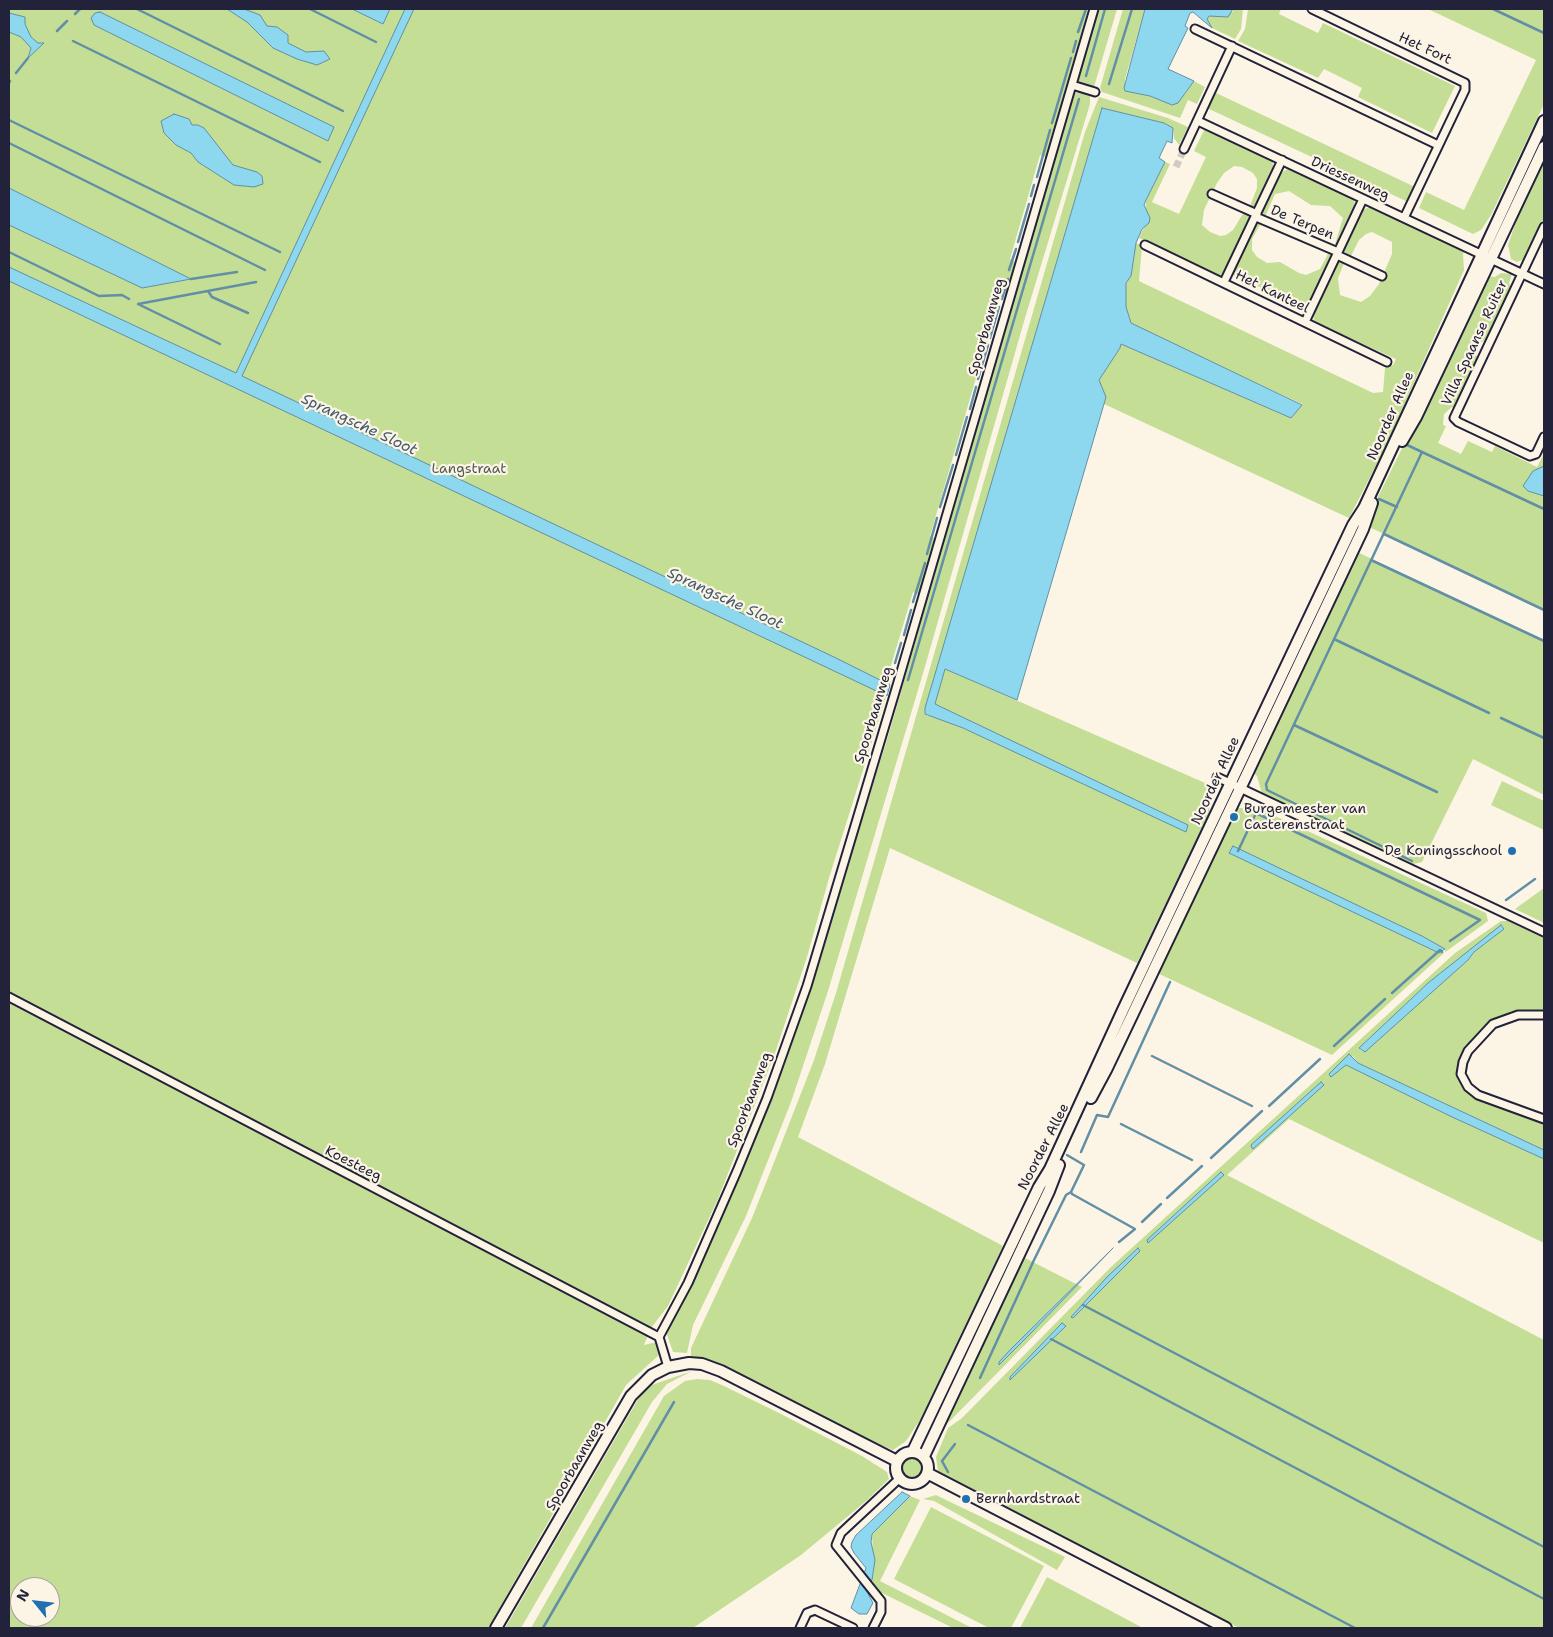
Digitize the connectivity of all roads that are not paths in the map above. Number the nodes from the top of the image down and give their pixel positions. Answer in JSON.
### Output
{"nodes":[{"id":1,"x":1094,"y":9,"type":"edge"},
{"id":2,"x":1312,"y":9,"type":"edge"},
{"id":3,"x":1195,"y":29,"type":"dead end"},
{"id":4,"x":1232,"y":46,"type":"junction"},
{"id":5,"x":1072,"y":85,"type":"junction"},
{"id":6,"x":1095,"y":92,"type":"dead end"},
{"id":7,"x":1198,"y":121,"type":"junction"},
{"id":8,"x":1544,"y":121,"type":"edge"},
{"id":9,"x":1438,"y":145,"type":"junction"},
{"id":10,"x":1544,"y":147,"type":"edge"},
{"id":11,"x":1184,"y":149,"type":"tunnel mouth"},
{"id":12,"x":1282,"y":160,"type":"junction"},
{"id":13,"x":1212,"y":194,"type":"dead end"},
{"id":14,"x":1363,"y":199,"type":"junction"},
{"id":15,"x":1256,"y":216,"type":"junction"},
{"id":16,"x":1404,"y":218,"type":"junction"},
{"id":17,"x":1544,"y":227,"type":"edge"},
{"id":18,"x":1145,"y":245,"type":"dead end"},
{"id":19,"x":1337,"y":253,"type":"junction"},
{"id":20,"x":1481,"y":254,"type":"junction"},
{"id":21,"x":1492,"y":259,"type":"junction"},
{"id":22,"x":1522,"y":273,"type":"junction"},
{"id":23,"x":1382,"y":276,"type":"dead end"},
{"id":24,"x":1224,"y":282,"type":"junction"},
{"id":25,"x":1544,"y":284,"type":"edge"},
{"id":26,"x":1305,"y":322,"type":"junction"},
{"id":27,"x":1387,"y":362,"type":"dead end"},
{"id":28,"x":1544,"y":437,"type":"edge"},
{"id":29,"x":1217,"y":777,"type":"dead end"},
{"id":30,"x":1230,"y":783,"type":"junction"},
{"id":31,"x":1240,"y":788,"type":"junction"},
{"id":32,"x":1544,"y":932,"type":"edge"},
{"id":33,"x":9,"y":997,"type":"edge"},
{"id":34,"x":1134,"y":999,"type":"junction"},
{"id":35,"x":1544,"y":1015,"type":"edge"},
{"id":36,"x":1544,"y":1119,"type":"edge"},
{"id":37,"x":659,"y":1337,"type":"junction"},
{"id":38,"x":668,"y":1368,"type":"junction"},
{"id":39,"x":912,"y":1451,"type":"junction"},
{"id":40,"x":924,"y":1456,"type":"junction"},
{"id":41,"x":897,"y":1461,"type":"junction"},
{"id":42,"x":927,"y":1473,"type":"junction"},
{"id":43,"x":900,"y":1478,"type":"junction"},
{"id":44,"x":496,"y":1628,"type":"edge"},
{"id":45,"x":800,"y":1628,"type":"edge"},
{"id":46,"x":853,"y":1628,"type":"edge"},
{"id":47,"x":873,"y":1628,"type":"edge"},
{"id":48,"x":1226,"y":1628,"type":"edge"}],
"edges":[{"from":1,"to":5,"type":"street","name":"Spoorbaanweg"},
{"from":2,"to":9,"type":"street","name":"Het Fort"},
{"from":3,"to":4,"type":"street"},
{"from":4,"to":7,"type":"street"},
{"from":4,"to":9,"type":"street"},
{"from":5,"to":6,"type":"street"},
{"from":5,"to":37,"type":"street","name":"Spoorbaanweg"},
{"from":7,"to":11,"type":"street"},
{"from":7,"to":12,"type":"street","name":"Driessenweg"},
{"from":8,"to":20,"type":"street","name":"Noorder Allee"},
{"from":9,"to":16,"type":"street","name":"Het Fort"},
{"from":10,"to":21,"type":"street","name":"Noorder Allee"},
{"from":12,"to":14,"type":"street","name":"Driessenweg"},
{"from":12,"to":15,"type":"street","name":"De Terpen"},
{"from":13,"to":15,"type":"street","name":"De Terpen"},
{"from":14,"to":16,"type":"street","name":"Driessenweg"},
{"from":14,"to":19,"type":"street","name":"De Terpen"},
{"from":15,"to":19,"type":"street","name":"De Terpen"},
{"from":15,"to":24,"type":"street","name":"De Terpen"},
{"from":16,"to":20,"type":"street","name":"Driessenweg"},
{"from":17,"to":22,"type":"street","name":"Villa Spaanse Ruiter"},
{"from":18,"to":24,"type":"street","name":"Het Kanteel"},
{"from":19,"to":23,"type":"street","name":"De Terpen"},
{"from":19,"to":26,"type":"street","name":"De Terpen"},
{"from":20,"to":21,"type":"street","name":"Driessenweg"},
{"from":20,"to":30,"type":"street","name":"Noorder Allee"},
{"from":21,"to":22,"type":"street","name":"Driessenweg"},
{"from":21,"to":31,"type":"street","name":"Noorder Allee"},
{"from":22,"to":25,"type":"street","name":"Driessenweg"},
{"from":22,"to":28,"type":"street","name":"Villa Spaanse Ruiter"},
{"from":24,"to":26,"type":"street","name":"Het Kanteel"},
{"from":26,"to":27,"type":"street","name":"Het Kanteel"},
{"from":29,"to":30,"type":"street"},
{"from":30,"to":31,"type":"street"},
{"from":30,"to":34,"type":"street","name":"Noorder Allee"},
{"from":31,"to":32,"type":"street"},
{"from":31,"to":34,"type":"street","name":"Noorder Allee"},
{"from":33,"to":37,"type":"street","name":"Koesteeg"},
{"from":34,"to":39,"type":"street","name":"Noorder Allee"},
{"from":34,"to":40,"type":"street","name":"Noorder Allee"},
{"from":35,"to":36,"type":"street"},
{"from":37,"to":38,"type":"street"},
{"from":38,"to":41,"type":"street","name":"Spoorbaanweg"},
{"from":38,"to":44,"type":"street","name":"Spoorbaanweg"},
{"from":39,"to":40,"type":"street"},
{"from":39,"to":41,"type":"street"},
{"from":40,"to":42,"type":"street"},
{"from":41,"to":43,"type":"street"},
{"from":42,"to":43,"type":"street"},
{"from":42,"to":48,"type":"street"},
{"from":43,"to":47,"type":"street"},
{"from":45,"to":46,"type":"street"}]}
